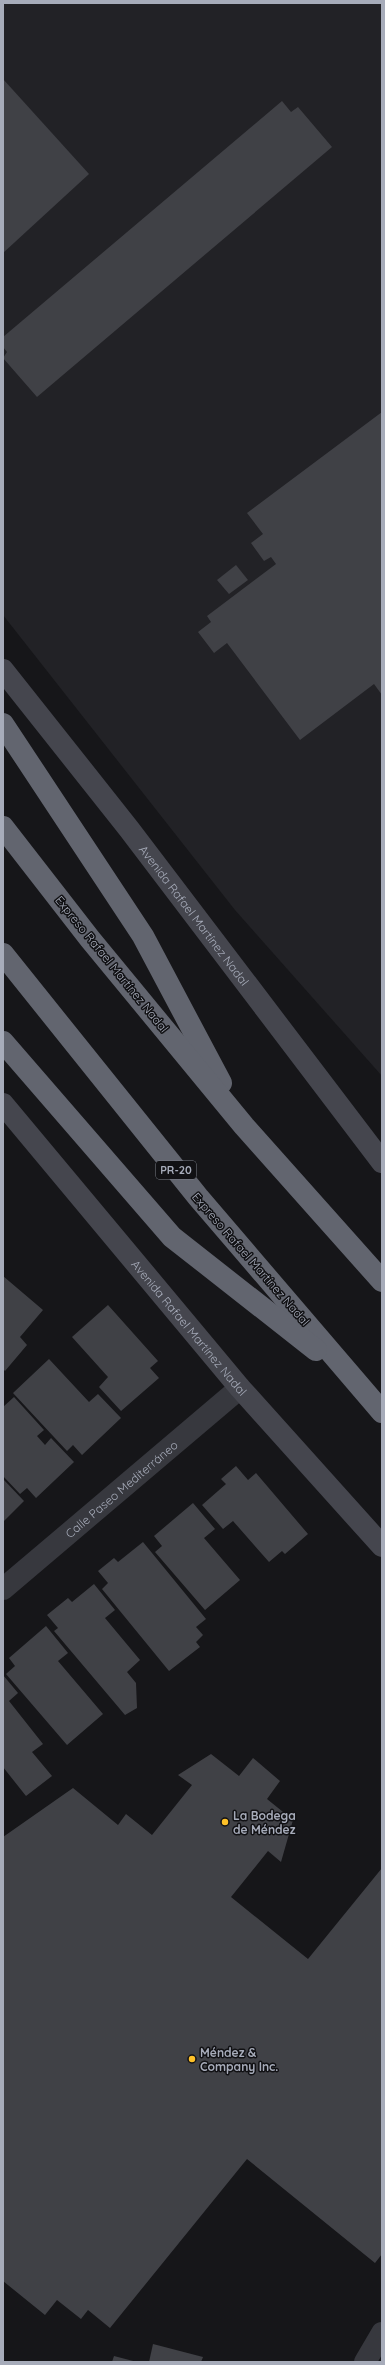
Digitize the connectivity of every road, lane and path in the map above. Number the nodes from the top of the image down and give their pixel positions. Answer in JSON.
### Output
{"nodes":[{"id":1,"x":3,"y":670,"type":"edge"},
{"id":2,"x":3,"y":724,"type":"edge"},
{"id":3,"x":3,"y":827,"type":"edge"},
{"id":4,"x":3,"y":954,"type":"edge"},
{"id":5,"x":3,"y":1042,"type":"edge"},
{"id":6,"x":3,"y":1104,"type":"edge"},
{"id":7,"x":244,"y":1126,"type":"junction"},
{"id":8,"x":382,"y":1162,"type":"edge"},
{"id":9,"x":382,"y":1281,"type":"edge"},
{"id":10,"x":355,"y":1380,"type":"junction"},
{"id":11,"x":240,"y":1388,"type":"junction"},
{"id":12,"x":382,"y":1412,"type":"edge"},
{"id":13,"x":382,"y":1546,"type":"edge"},
{"id":14,"x":3,"y":1590,"type":"edge"},
{"id":15,"x":382,"y":2333,"type":"edge"},
{"id":16,"x":365,"y":2362,"type":"edge"}],
"edges":[{"from":1,"to":8,"type":"main road","name":"Avenida Rafael Martínez Nadal"},
{"from":2,"to":7,"type":"highway"},
{"from":3,"to":7,"type":"highway","name":"Expreso Rafael Martínez Nadal"},
{"from":4,"to":10,"type":"highway","name":"Expreso Rafael Martínez Nadal","number":"PR-20"},
{"from":5,"to":10,"type":"highway"},
{"from":6,"to":11,"type":"main road","name":"Avenida Rafael Martínez Nadal"},
{"from":7,"to":9,"type":"highway","name":"Expreso Rafael Martínez Nadal"},
{"from":10,"to":12,"type":"highway","name":"Expreso Rafael Martínez Nadal","number":"PR-20"},
{"from":11,"to":13,"type":"main road","name":"Avenida Rafael Martínez Nadal"},
{"from":11,"to":14,"type":"street","name":"Calle Paseo Mediterráneo"},
{"from":15,"to":16,"type":"street"}]}
